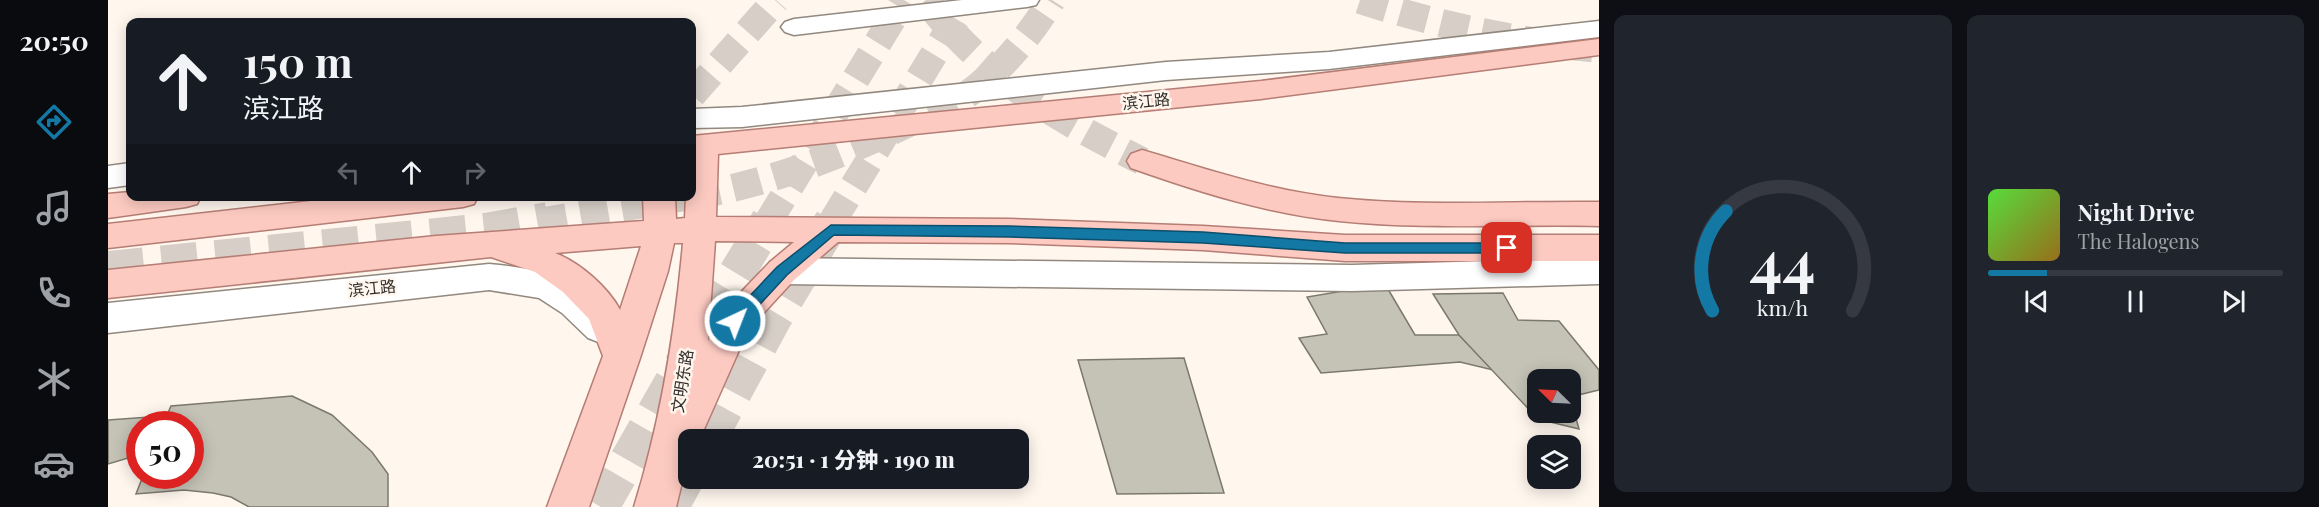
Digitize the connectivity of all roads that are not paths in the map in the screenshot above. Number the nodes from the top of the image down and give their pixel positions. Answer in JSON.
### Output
{"nodes":[{"id":1,"x":1027,"y":0,"type":"edge"},
{"id":2,"x":794,"y":27,"type":"dead end"},
{"id":3,"x":1599,"y":29,"type":"edge"},
{"id":4,"x":1599,"y":47,"type":"edge"},
{"id":5,"x":696,"y":137,"type":"edge"},
{"id":6,"x":1142,"y":161,"type":"tunnel mouth"},
{"id":7,"x":126,"y":175,"type":"edge"},
{"id":8,"x":108,"y":177,"type":"edge"},
{"id":9,"x":147,"y":201,"type":"edge"},
{"id":10,"x":419,"y":201,"type":"edge"},
{"id":11,"x":108,"y":206,"type":"edge"},
{"id":12,"x":660,"y":213,"type":"edge"},
{"id":13,"x":1599,"y":214,"type":"edge"},
{"id":14,"x":700,"y":229,"type":"junction"},
{"id":15,"x":831,"y":230,"type":"junction"},
{"id":16,"x":108,"y":236,"type":"edge"},
{"id":17,"x":487,"y":244,"type":"junction"},
{"id":18,"x":1599,"y":248,"type":"edge"},
{"id":19,"x":782,"y":271,"type":"junction"},
{"id":20,"x":1599,"y":271,"type":"edge"},
{"id":21,"x":108,"y":284,"type":"edge"},
{"id":22,"x":108,"y":318,"type":"edge"},
{"id":23,"x":618,"y":350,"type":"junction"},
{"id":24,"x":671,"y":458,"type":"junction"},
{"id":25,"x":568,"y":507,"type":"edge"},
{"id":26,"x":655,"y":507,"type":"edge"}],
"edges":[{"from":1,"to":2,"type":"street"},
{"from":3,"to":5,"type":"street","name":"滨江路"},
{"from":4,"to":5,"type":"main road","name":"滨江路"},
{"from":5,"to":14,"type":"main road","name":"文明东路"},
{"from":6,"to":13,"type":"main road"},
{"from":7,"to":8,"type":"street"},
{"from":9,"to":11,"type":"main road"},
{"from":10,"to":16,"type":"main road"},
{"from":12,"to":14,"type":"main road"},
{"from":12,"to":17,"type":"main road"},
{"from":12,"to":23,"type":"main road"},
{"from":14,"to":15,"type":"main road"},
{"from":14,"to":24,"type":"main road","name":"文明东路"},
{"from":15,"to":18,"type":"main road"},
{"from":15,"to":19,"type":"main road"},
{"from":17,"to":21,"type":"main road"},
{"from":17,"to":23,"type":"main road"},
{"from":19,"to":20,"type":"street"},
{"from":19,"to":24,"type":"main road"},
{"from":22,"to":23,"type":"street","name":"滨江路"},
{"from":23,"to":25,"type":"main road"},
{"from":24,"to":26,"type":"main road","name":"文明东路"}]}
